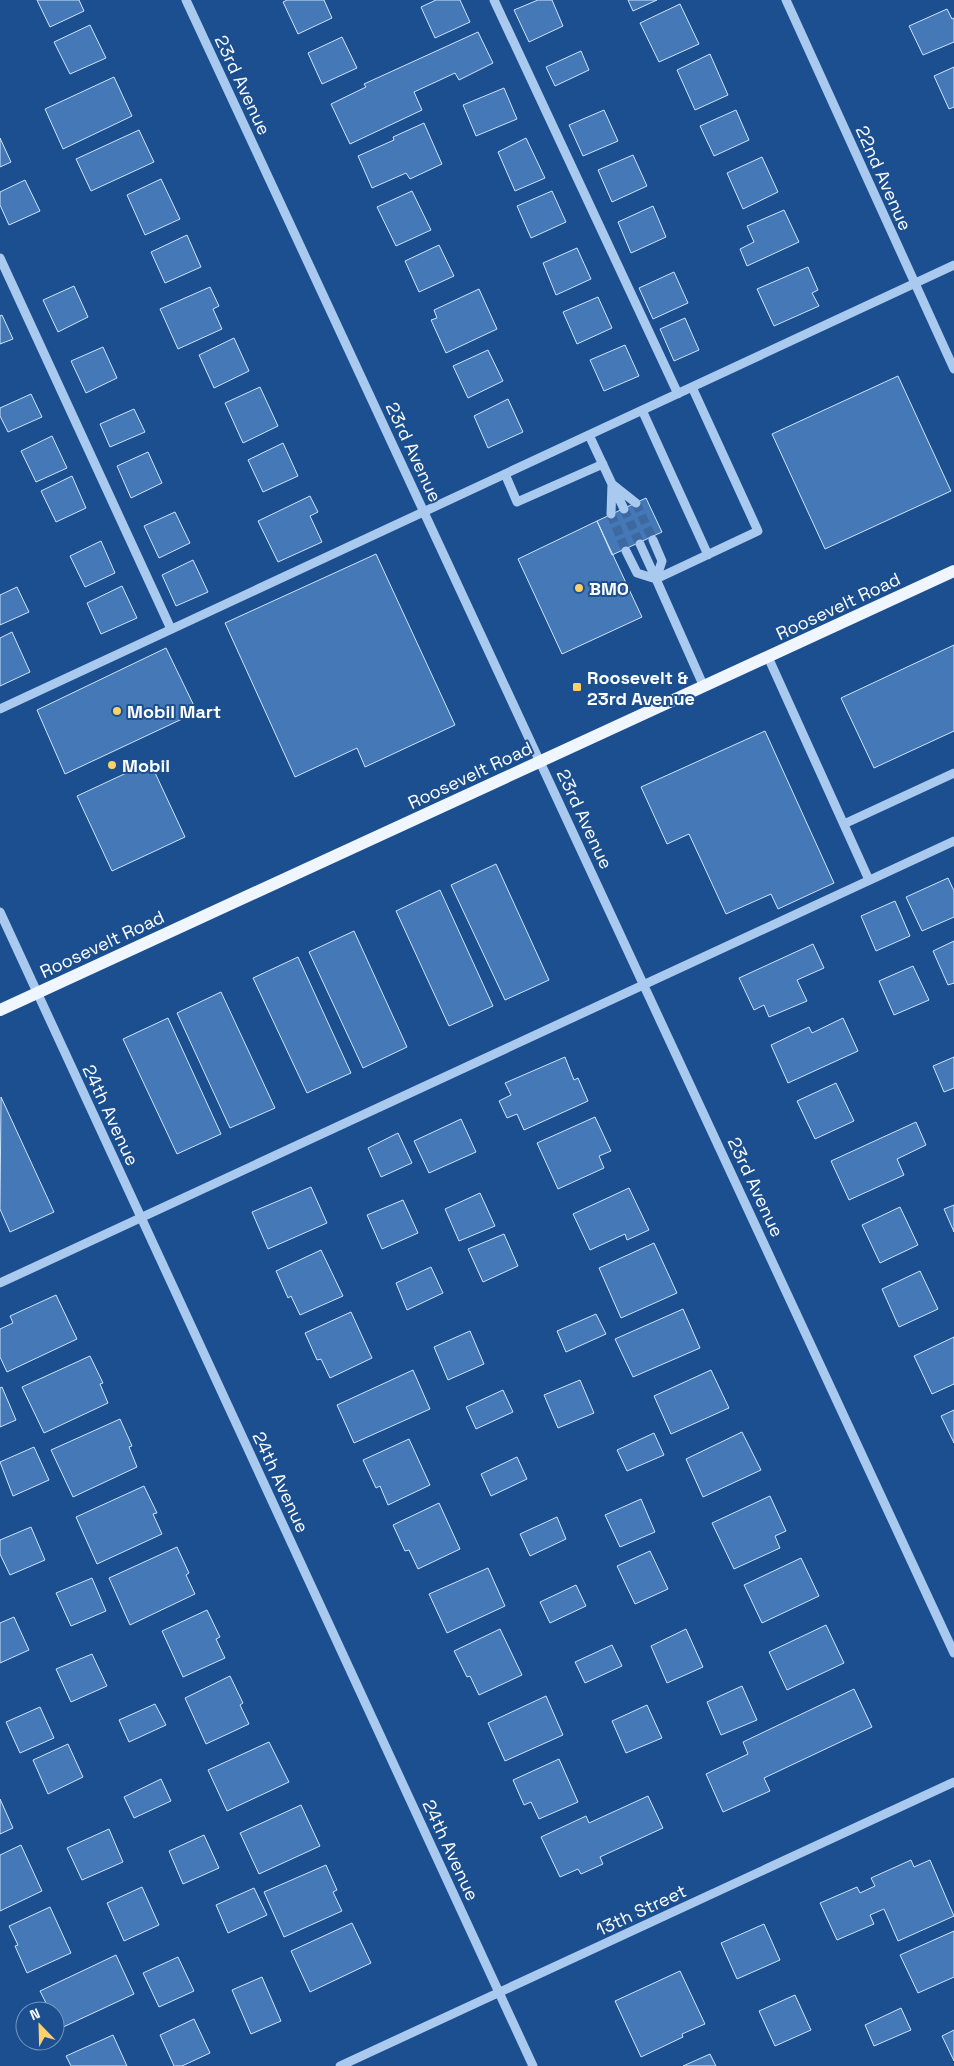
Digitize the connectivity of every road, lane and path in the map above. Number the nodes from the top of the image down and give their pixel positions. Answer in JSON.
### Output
{"nodes":[{"id":1,"x":186,"y":0,"type":"edge"},
{"id":2,"x":494,"y":0,"type":"edge"},
{"id":3,"x":786,"y":0,"type":"edge"},
{"id":4,"x":0,"y":258,"type":"edge"},
{"id":5,"x":954,"y":265,"type":"edge"},
{"id":6,"x":914,"y":284,"type":"junction"},
{"id":7,"x":954,"y":369,"type":"edge"},
{"id":8,"x":692,"y":387,"type":"junction"},
{"id":9,"x":678,"y":394,"type":"junction"},
{"id":10,"x":642,"y":410,"type":"junction"},
{"id":11,"x":590,"y":435,"type":"junction"},
{"id":12,"x":602,"y":464,"type":"junction"},
{"id":13,"x":504,"y":474,"type":"junction"},
{"id":14,"x":612,"y":484,"type":"junction"},
{"id":15,"x":636,"y":503,"type":"tunnel mouth"},
{"id":16,"x":624,"y":509,"type":"tunnel mouth"},
{"id":17,"x":424,"y":512,"type":"junction"},
{"id":18,"x":611,"y":514,"type":"tunnel mouth"},
{"id":19,"x":653,"y":540,"type":"tunnel mouth"},
{"id":20,"x":640,"y":544,"type":"tunnel mouth"},
{"id":21,"x":626,"y":551,"type":"tunnel mouth"},
{"id":22,"x":708,"y":555,"type":"junction"},
{"id":23,"x":954,"y":572,"type":"edge"},
{"id":24,"x":656,"y":579,"type":"junction"},
{"id":25,"x":171,"y":629,"type":"junction"},
{"id":26,"x":768,"y":657,"type":"junction"},
{"id":27,"x":704,"y":687,"type":"junction"},
{"id":28,"x":0,"y":709,"type":"edge"},
{"id":29,"x":541,"y":762,"type":"junction"},
{"id":30,"x":954,"y":773,"type":"edge"},
{"id":31,"x":844,"y":824,"type":"junction"},
{"id":32,"x":954,"y":841,"type":"edge"},
{"id":33,"x":870,"y":880,"type":"junction"},
{"id":34,"x":0,"y":912,"type":"edge"},
{"id":35,"x":644,"y":984,"type":"junction"},
{"id":36,"x":37,"y":993,"type":"junction"},
{"id":37,"x":0,"y":1010,"type":"edge"},
{"id":38,"x":141,"y":1218,"type":"junction"},
{"id":39,"x":0,"y":1283,"type":"edge"},
{"id":40,"x":954,"y":1653,"type":"edge"},
{"id":41,"x":954,"y":1782,"type":"edge"},
{"id":42,"x":499,"y":1994,"type":"junction"},
{"id":43,"x":340,"y":2066,"type":"edge"},
{"id":44,"x":533,"y":2066,"type":"edge"}],
"edges":[{"from":1,"to":17,"type":"street","name":"23rd Avenue"},
{"from":2,"to":9,"type":"street"},
{"from":3,"to":6,"type":"street","name":"22nd Avenue"},
{"from":4,"to":25,"type":"street"},
{"from":5,"to":6,"type":"street"},
{"from":6,"to":7,"type":"street","name":"22nd Avenue"},
{"from":6,"to":8,"type":"street"},
{"from":8,"to":9,"type":"street"},
{"from":8,"to":22,"type":"street"},
{"from":9,"to":10,"type":"street"},
{"from":10,"to":11,"type":"street"},
{"from":10,"to":22,"type":"street"},
{"from":11,"to":12,"type":"street"},
{"from":11,"to":13,"type":"street"},
{"from":12,"to":13,"type":"street"},
{"from":12,"to":14,"type":"street"},
{"from":13,"to":17,"type":"street"},
{"from":14,"to":15,"type":"street"},
{"from":14,"to":16,"type":"street"},
{"from":14,"to":18,"type":"street"},
{"from":17,"to":25,"type":"street"},
{"from":17,"to":29,"type":"street","name":"23rd Avenue"},
{"from":19,"to":24,"type":"street"},
{"from":20,"to":24,"type":"street"},
{"from":21,"to":24,"type":"street"},
{"from":22,"to":24,"type":"street"},
{"from":23,"to":26,"type":"main road","name":"Roosevelt Road"},
{"from":24,"to":27,"type":"street"},
{"from":25,"to":28,"type":"street"},
{"from":26,"to":27,"type":"main road","name":"Roosevelt Road"},
{"from":26,"to":31,"type":"street"},
{"from":27,"to":29,"type":"main road","name":"Roosevelt Road"},
{"from":29,"to":35,"type":"street","name":"23rd Avenue"},
{"from":29,"to":36,"type":"main road","name":"Roosevelt Road"},
{"from":30,"to":31,"type":"street"},
{"from":31,"to":33,"type":"street"},
{"from":32,"to":33,"type":"street"},
{"from":33,"to":35,"type":"street"},
{"from":34,"to":36,"type":"street","name":"24th Avenue"},
{"from":35,"to":38,"type":"street"},
{"from":35,"to":40,"type":"street","name":"23rd Avenue"},
{"from":36,"to":37,"type":"main road","name":"Roosevelt Road"},
{"from":36,"to":38,"type":"street","name":"24th Avenue"},
{"from":38,"to":39,"type":"street"},
{"from":38,"to":42,"type":"street","name":"24th Avenue"},
{"from":41,"to":42,"type":"street","name":"13th Street"},
{"from":42,"to":43,"type":"street","name":"13th Street"},
{"from":42,"to":44,"type":"street","name":"24th Avenue"}]}
